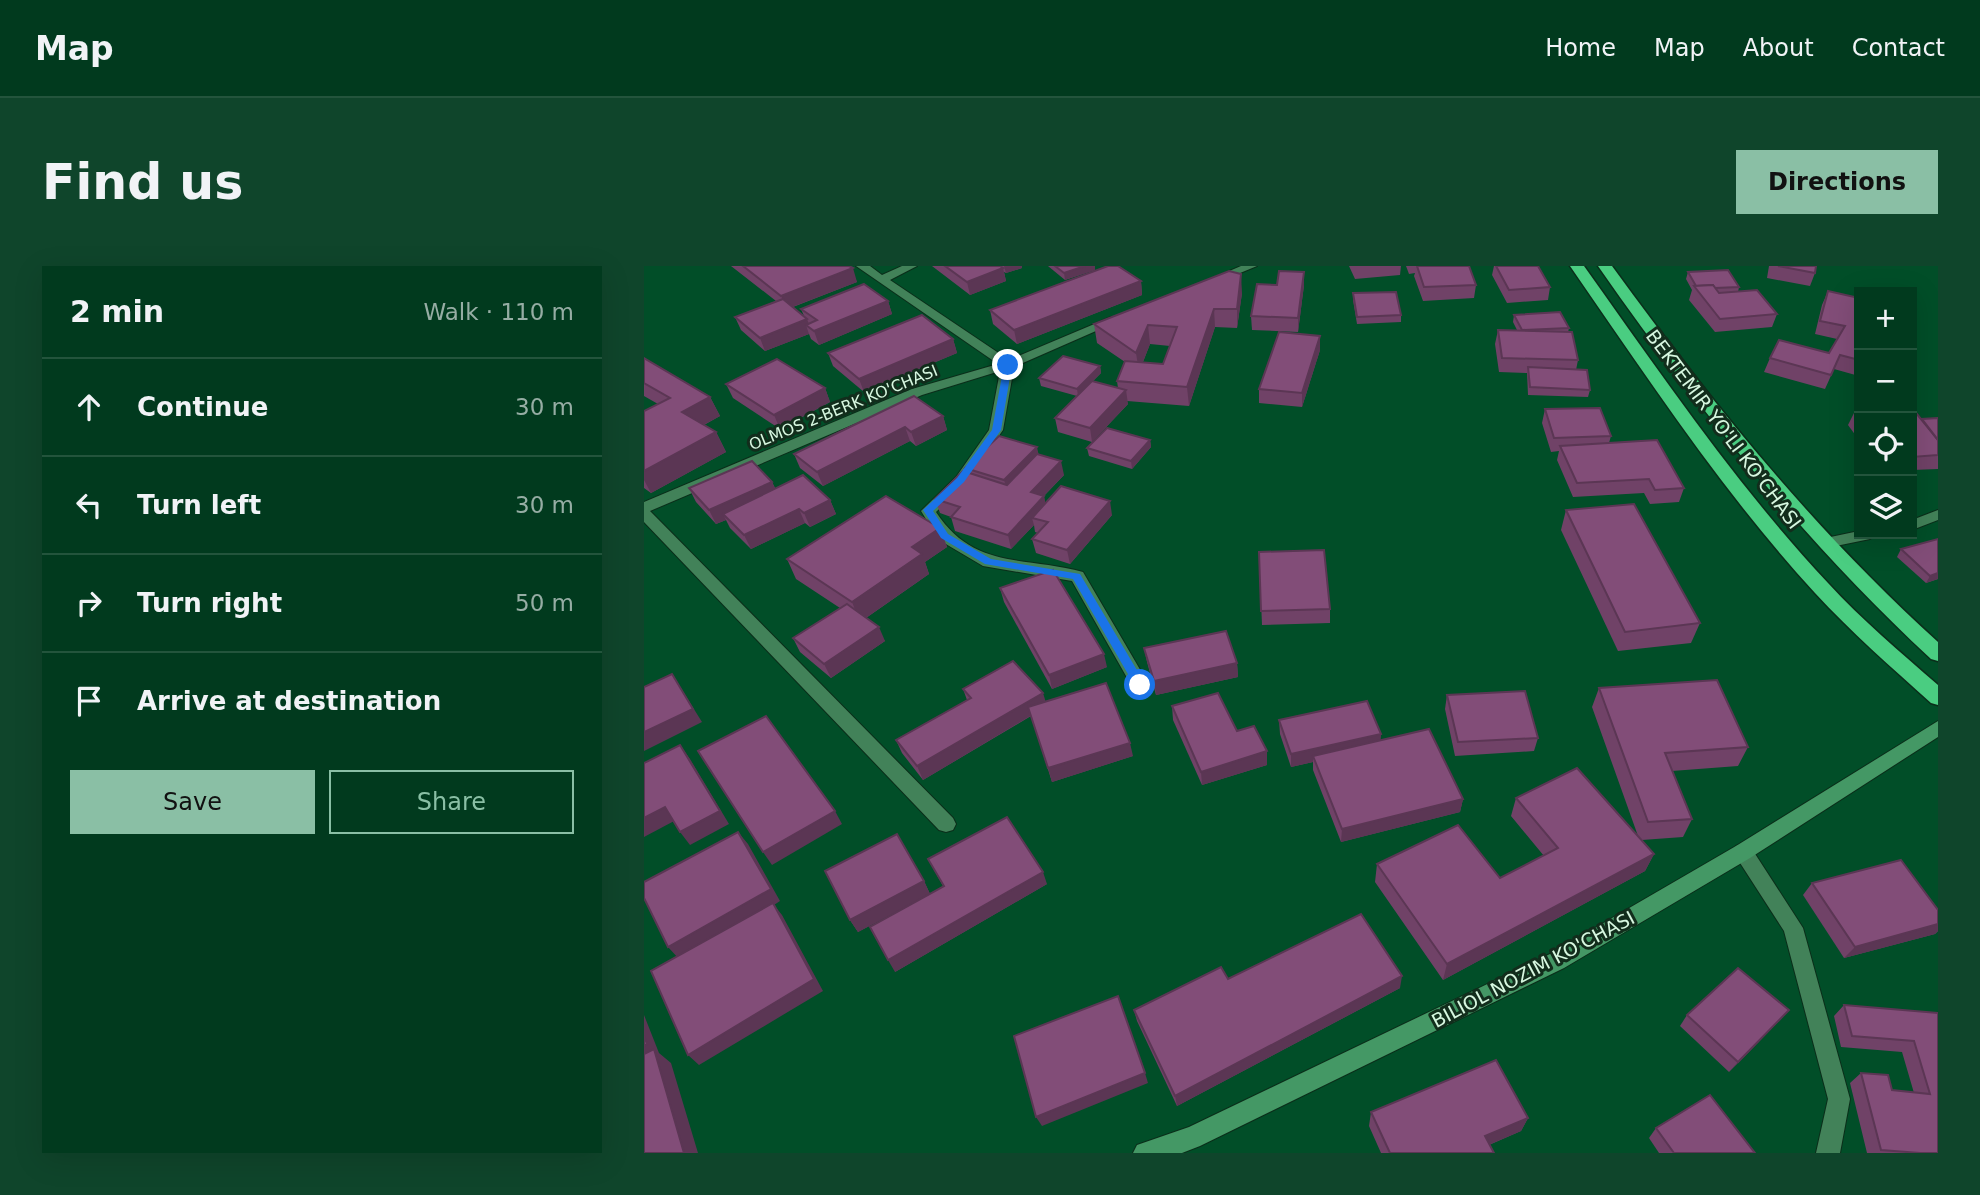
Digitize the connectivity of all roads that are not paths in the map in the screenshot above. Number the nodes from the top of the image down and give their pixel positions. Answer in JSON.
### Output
{"nodes":[{"id":1,"x":862,"y":266,"type":"edge"},
{"id":2,"x":911,"y":266,"type":"edge"},
{"id":3,"x":1251,"y":266,"type":"edge"},
{"id":4,"x":1577,"y":266,"type":"edge"},
{"id":5,"x":1605,"y":266,"type":"edge"},
{"id":6,"x":882,"y":279,"type":"junction"},
{"id":7,"x":1194,"y":288,"type":"edge"},
{"id":8,"x":1134,"y":312,"type":"edge"},
{"id":9,"x":1008,"y":365,"type":"junction"},
{"id":10,"x":644,"y":511,"type":"edge"},
{"id":11,"x":1938,"y":515,"type":"edge"},
{"id":12,"x":1917,"y":523,"type":"edge"},
{"id":13,"x":1854,"y":537,"type":"edge"},
{"id":14,"x":1826,"y":543,"type":"junction"},
{"id":15,"x":1938,"y":654,"type":"edge"},
{"id":16,"x":1140,"y":685,"type":"dead end"},
{"id":17,"x":1938,"y":697,"type":"edge"},
{"id":18,"x":1938,"y":728,"type":"edge"},
{"id":19,"x":946,"y":824,"type":"dead end"},
{"id":20,"x":1743,"y":852,"type":"junction"},
{"id":21,"x":1145,"y":1153,"type":"edge"},
{"id":22,"x":1828,"y":1153,"type":"edge"}],
"edges":[{"from":1,"to":6,"type":"street"},
{"from":2,"to":6,"type":"street"},
{"from":3,"to":7,"type":"street"},
{"from":4,"to":17,"type":"highway","name":"BEKTEMIR YO'LI KO'CHASI"},
{"from":5,"to":14,"type":"highway","name":"BEKTEMIR YO'LI KO'CHASI"},
{"from":6,"to":9,"type":"street"},
{"from":8,"to":9,"type":"street","name":"OLMOS 2-BERK KO'CHASI"},
{"from":9,"to":10,"type":"street","name":"OLMOS 2-BERK KO'CHASI"},
{"from":9,"to":16,"type":"street"},
{"from":10,"to":19,"type":"street"},
{"from":11,"to":12,"type":"street"},
{"from":13,"to":14,"type":"street"},
{"from":14,"to":15,"type":"highway","name":"BEKTEMIR YO'LI KO'CHASI"},
{"from":18,"to":20,"type":"street","name":"BILIOL NOZIM KO'CHASI"},
{"from":20,"to":21,"type":"street","name":"BILIOL NOZIM KO'CHASI"},
{"from":20,"to":22,"type":"street"}]}
